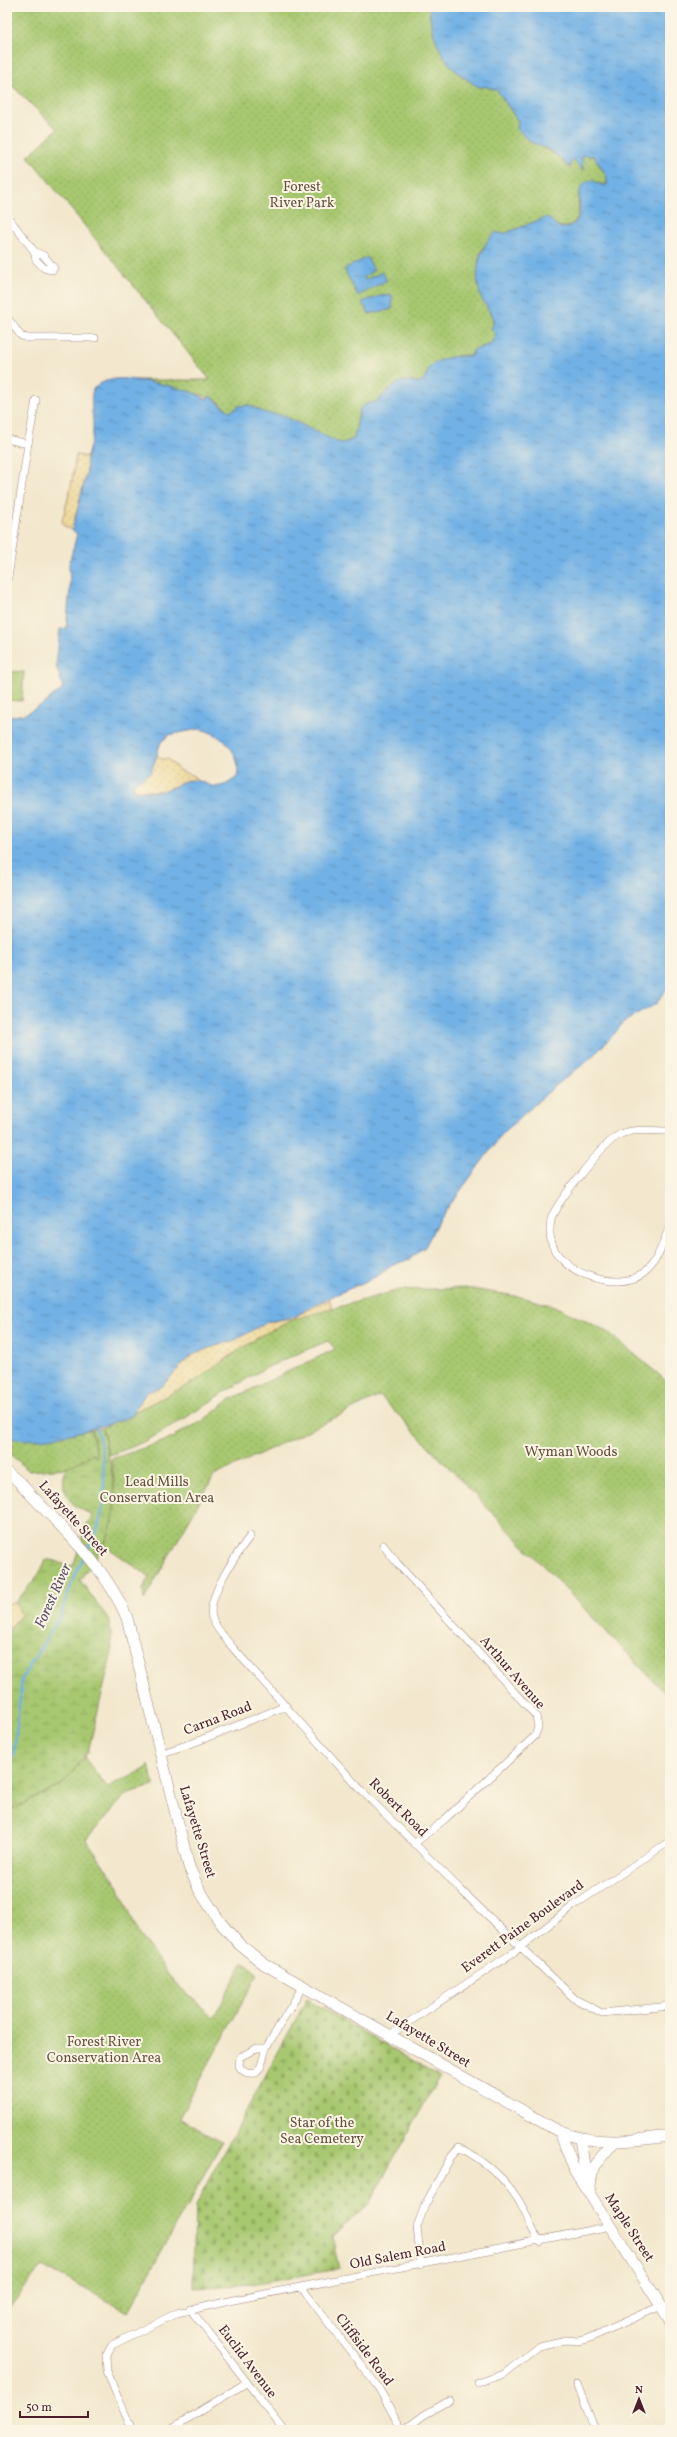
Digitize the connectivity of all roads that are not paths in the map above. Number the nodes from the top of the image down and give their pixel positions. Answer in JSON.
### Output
{"nodes":[{"id":1,"x":7,"y":216,"type":"edge"},
{"id":2,"x":34,"y":251,"type":"dead end"},
{"id":3,"x":7,"y":317,"type":"edge"},
{"id":4,"x":95,"y":338,"type":"dead end"},
{"id":5,"x":36,"y":400,"type":"dead end"},
{"id":6,"x":7,"y":439,"type":"edge"},
{"id":7,"x":28,"y":444,"type":"junction"},
{"id":8,"x":10,"y":536,"type":"edge"},
{"id":9,"x":8,"y":578,"type":"dead end"},
{"id":10,"x":670,"y":1132,"type":"edge"},
{"id":11,"x":670,"y":1226,"type":"edge"},
{"id":12,"x":7,"y":1472,"type":"edge"},
{"id":13,"x":250,"y":1536,"type":"dead end"},
{"id":14,"x":383,"y":1545,"type":"dead end"},
{"id":15,"x":286,"y":1706,"type":"junction"},
{"id":16,"x":160,"y":1754,"type":"junction"},
{"id":17,"x":670,"y":1841,"type":"edge"},
{"id":18,"x":414,"y":1844,"type":"junction"},
{"id":19,"x":520,"y":1946,"type":"junction"},
{"id":20,"x":303,"y":1986,"type":"junction"},
{"id":21,"x":670,"y":2006,"type":"edge"},
{"id":22,"x":391,"y":2034,"type":"junction"},
{"id":23,"x":266,"y":2048,"type":"dead end"},
{"id":24,"x":560,"y":2132,"type":"junction"},
{"id":25,"x":670,"y":2136,"type":"edge"},
{"id":26,"x":580,"y":2140,"type":"junction"},
{"id":27,"x":614,"y":2142,"type":"junction"},
{"id":28,"x":589,"y":2192,"type":"junction"},
{"id":29,"x":611,"y":2226,"type":"junction"},
{"id":30,"x":540,"y":2242,"type":"junction"},
{"id":31,"x":421,"y":2265,"type":"junction"},
{"id":32,"x":302,"y":2287,"type":"junction"},
{"id":33,"x":666,"y":2308,"type":"edge"},
{"id":34,"x":190,"y":2309,"type":"junction"},
{"id":35,"x":670,"y":2320,"type":"edge"},
{"id":36,"x":246,"y":2383,"type":"junction"},
{"id":37,"x":478,"y":2383,"type":"dead end"},
{"id":38,"x":577,"y":2384,"type":"dead end"},
{"id":39,"x":449,"y":2401,"type":"dead end"},
{"id":40,"x":132,"y":2430,"type":"edge"},
{"id":41,"x":169,"y":2430,"type":"edge"},
{"id":42,"x":284,"y":2430,"type":"edge"},
{"id":43,"x":403,"y":2430,"type":"edge"},
{"id":44,"x":595,"y":2430,"type":"edge"}],
"edges":[{"from":1,"to":2,"type":"street"},
{"from":3,"to":4,"type":"street"},
{"from":5,"to":7,"type":"street"},
{"from":6,"to":7,"type":"street"},
{"from":7,"to":8,"type":"street"},
{"from":8,"to":9,"type":"street"},
{"from":10,"to":11,"type":"street"},
{"from":12,"to":16,"type":"main road","name":"Lafayette Street"},
{"from":13,"to":15,"type":"street","name":"Robert Road"},
{"from":14,"to":18,"type":"street","name":"Arthur Avenue"},
{"from":15,"to":16,"type":"street","name":"Carna Road"},
{"from":15,"to":18,"type":"street","name":"Robert Road"},
{"from":16,"to":20,"type":"main road","name":"Lafayette Street"},
{"from":17,"to":19,"type":"street","name":"Everett Paine Boulevard"},
{"from":18,"to":19,"type":"street","name":"Robert Road"},
{"from":19,"to":21,"type":"street","name":"Robert Road"},
{"from":19,"to":22,"type":"street","name":"Everett Paine Boulevard"},
{"from":20,"to":22,"type":"main road","name":"Lafayette Street"},
{"from":20,"to":23,"type":"street"},
{"from":22,"to":24,"type":"main road","name":"Lafayette Street"},
{"from":24,"to":26,"type":"main road","name":"Lafayette Street"},
{"from":24,"to":28,"type":"main road","name":"Maple Street"},
{"from":25,"to":27,"type":"main road","name":"Lafayette Street"},
{"from":26,"to":27,"type":"main road","name":"Lafayette Street"},
{"from":26,"to":28,"type":"main road","name":"Maple Street"},
{"from":27,"to":28,"type":"main road"},
{"from":28,"to":29,"type":"main road","name":"Maple Street"},
{"from":29,"to":30,"type":"street","name":"Old Salem Road"},
{"from":29,"to":33,"type":"main road","name":"Maple Street"},
{"from":30,"to":31,"type":"street","name":"Old Salem Road"},
{"from":30,"to":31,"type":"street"},
{"from":31,"to":32,"type":"street","name":"Old Salem Road"},
{"from":32,"to":34,"type":"street","name":"Old Salem Road"},
{"from":32,"to":43,"type":"street","name":"Cliffside Road"},
{"from":33,"to":35,"type":"main road","name":"Maple Street"},
{"from":33,"to":37,"type":"street"},
{"from":34,"to":36,"type":"street","name":"Euclid Avenue"},
{"from":34,"to":40,"type":"street","name":"Old Salem Road"},
{"from":36,"to":41,"type":"street"},
{"from":36,"to":42,"type":"street","name":"Euclid Avenue"},
{"from":38,"to":44,"type":"street"},
{"from":39,"to":43,"type":"street"}]}
